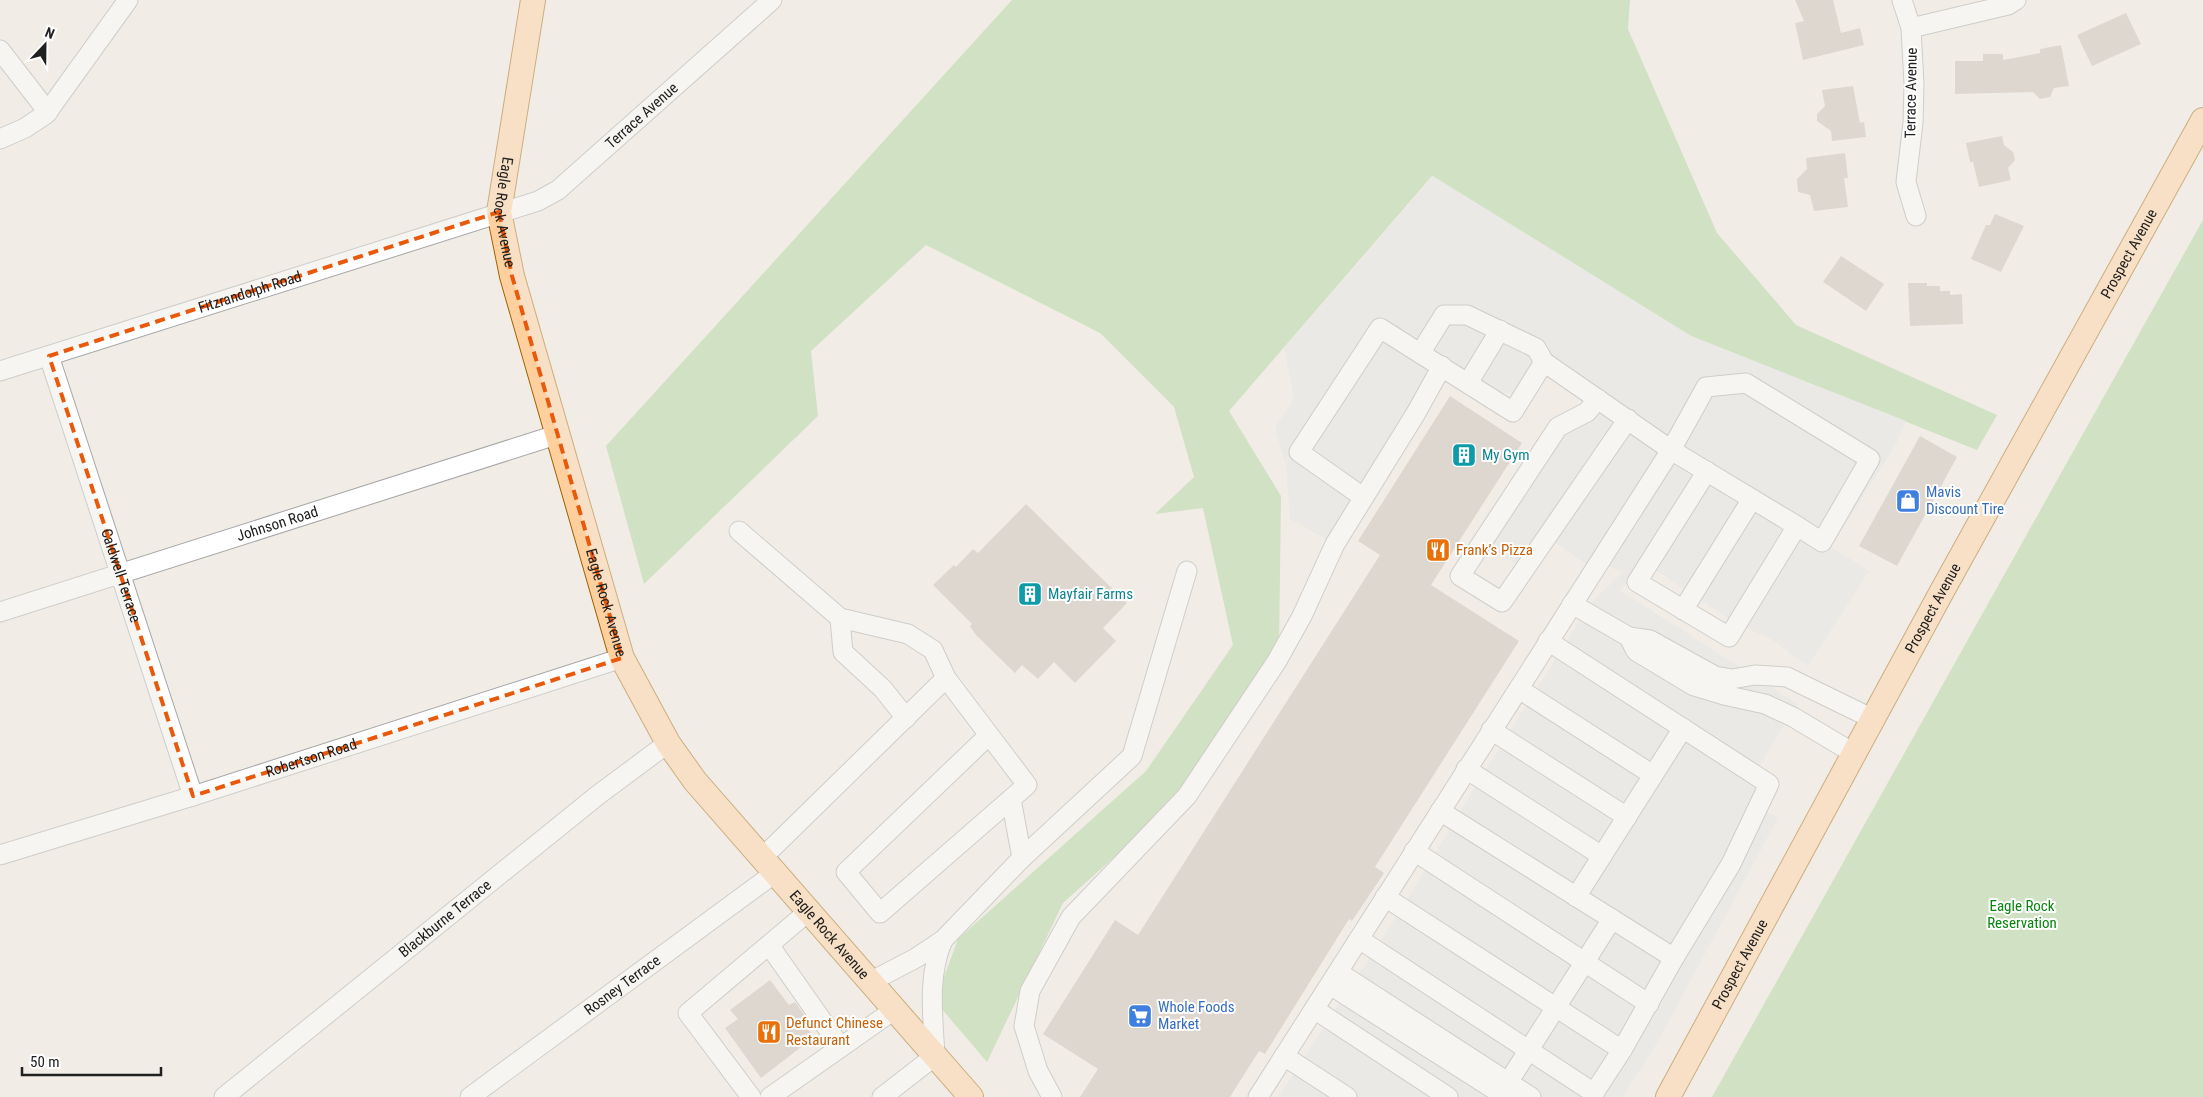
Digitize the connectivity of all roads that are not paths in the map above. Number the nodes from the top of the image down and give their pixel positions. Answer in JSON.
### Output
{"nodes":[{"id":1,"x":128,"y":0,"type":"edge"},
{"id":2,"x":534,"y":0,"type":"edge"},
{"id":3,"x":772,"y":0,"type":"edge"},
{"id":4,"x":1902,"y":0,"type":"edge"},
{"id":5,"x":2016,"y":0,"type":"edge"},
{"id":6,"x":1911,"y":28,"type":"junction"},
{"id":7,"x":0,"y":50,"type":"edge"},
{"id":8,"x":48,"y":112,"type":"junction"},
{"id":9,"x":2203,"y":120,"type":"edge"},
{"id":10,"x":0,"y":139,"type":"edge"},
{"id":11,"x":500,"y":212,"type":"junction"},
{"id":12,"x":1916,"y":216,"type":"dead end"},
{"id":13,"x":1500,"y":330,"type":"junction"},
{"id":14,"x":1421,"y":352,"type":"junction"},
{"id":15,"x":49,"y":356,"type":"junction"},
{"id":16,"x":1544,"y":362,"type":"junction"},
{"id":17,"x":1442,"y":366,"type":"junction"},
{"id":18,"x":0,"y":371,"type":"edge"},
{"id":19,"x":1468,"y":383,"type":"junction"},
{"id":20,"x":1598,"y":399,"type":"junction"},
{"id":21,"x":1628,"y":418,"type":"junction"},
{"id":22,"x":556,"y":435,"type":"junction"},
{"id":23,"x":1671,"y":450,"type":"junction"},
{"id":24,"x":1707,"y":471,"type":"junction"},
{"id":25,"x":1363,"y":497,"type":"junction"},
{"id":26,"x":1752,"y":499,"type":"junction"},
{"id":27,"x":1797,"y":526,"type":"junction"},
{"id":28,"x":739,"y":531,"type":"dead end"},
{"id":29,"x":1187,"y":571,"type":"dead end"},
{"id":30,"x":121,"y":575,"type":"junction"},
{"id":31,"x":1572,"y":604,"type":"junction"},
{"id":32,"x":1682,"y":610,"type":"junction"},
{"id":33,"x":0,"y":612,"type":"edge"},
{"id":34,"x":840,"y":618,"type":"junction"},
{"id":35,"x":1629,"y":637,"type":"junction"},
{"id":36,"x":1548,"y":641,"type":"junction"},
{"id":37,"x":622,"y":658,"type":"junction"},
{"id":38,"x":946,"y":678,"type":"junction"},
{"id":39,"x":1518,"y":688,"type":"junction"},
{"id":40,"x":906,"y":718,"type":"junction"},
{"id":41,"x":1873,"y":719,"type":"junction"},
{"id":42,"x":1683,"y":728,"type":"junction"},
{"id":43,"x":1491,"y":730,"type":"junction"},
{"id":44,"x":989,"y":734,"type":"junction"},
{"id":45,"x":668,"y":743,"type":"junction"},
{"id":46,"x":1855,"y":754,"type":"junction"},
{"id":47,"x":1466,"y":769,"type":"junction"},
{"id":48,"x":1653,"y":775,"type":"junction"},
{"id":49,"x":193,"y":796,"type":"junction"},
{"id":50,"x":1011,"y":798,"type":"junction"},
{"id":51,"x":1440,"y":811,"type":"junction"},
{"id":52,"x":1627,"y":817,"type":"junction"},
{"id":53,"x":1414,"y":852,"type":"junction"},
{"id":54,"x":0,"y":855,"type":"edge"},
{"id":55,"x":1602,"y":856,"type":"junction"},
{"id":56,"x":1022,"y":858,"type":"junction"},
{"id":57,"x":768,"y":865,"type":"junction"},
{"id":58,"x":1385,"y":897,"type":"junction"},
{"id":59,"x":1576,"y":897,"type":"junction"},
{"id":60,"x":810,"y":911,"type":"junction"},
{"id":61,"x":1612,"y":919,"type":"junction"},
{"id":62,"x":1359,"y":939,"type":"junction"},
{"id":63,"x":943,"y":940,"type":"junction"},
{"id":64,"x":769,"y":945,"type":"junction"},
{"id":65,"x":1674,"y":958,"type":"junction"},
{"id":66,"x":1585,"y":962,"type":"junction"},
{"id":67,"x":1334,"y":978,"type":"junction"},
{"id":68,"x":870,"y":982,"type":"junction"},
{"id":69,"x":1650,"y":1004,"type":"junction"},
{"id":70,"x":1557,"y":1006,"type":"junction"},
{"id":71,"x":1314,"y":1009,"type":"junction"},
{"id":72,"x":894,"y":1010,"type":"junction"},
{"id":73,"x":840,"y":1046,"type":"junction"},
{"id":74,"x":1529,"y":1050,"type":"junction"},
{"id":75,"x":1622,"y":1050,"type":"junction"},
{"id":76,"x":935,"y":1056,"type":"junction"},
{"id":77,"x":1284,"y":1056,"type":"junction"},
{"id":78,"x":1507,"y":1089,"type":"edge"},
{"id":79,"x":224,"y":1097,"type":"edge"},
{"id":80,"x":470,"y":1097,"type":"edge"},
{"id":81,"x":751,"y":1097,"type":"edge"},
{"id":82,"x":770,"y":1097,"type":"edge"},
{"id":83,"x":882,"y":1097,"type":"edge"},
{"id":84,"x":970,"y":1097,"type":"edge"},
{"id":85,"x":1052,"y":1097,"type":"edge"},
{"id":86,"x":1258,"y":1097,"type":"edge"},
{"id":87,"x":1347,"y":1097,"type":"edge"},
{"id":88,"x":1448,"y":1097,"type":"edge"},
{"id":89,"x":1531,"y":1097,"type":"edge"},
{"id":90,"x":1668,"y":1097,"type":"edge"}],
"edges":[{"from":1,"to":8,"type":"street"},
{"from":2,"to":11,"type":"main road","name":"Eagle Rock Avenue"},
{"from":3,"to":11,"type":"street","name":"Terrace Avenue"},
{"from":4,"to":6,"type":"street","name":"Terrace Avenue"},
{"from":5,"to":6,"type":"street"},
{"from":6,"to":12,"type":"street","name":"Terrace Avenue"},
{"from":7,"to":8,"type":"street"},
{"from":8,"to":10,"type":"street"},
{"from":9,"to":41,"type":"main road","name":"Prospect Avenue"},
{"from":11,"to":15,"type":"street","name":"Fitzrandolph Road"},
{"from":11,"to":22,"type":"main road","name":"Eagle Rock Avenue"},
{"from":13,"to":14,"type":"street"},
{"from":13,"to":16,"type":"street"},
{"from":13,"to":19,"type":"street"},
{"from":14,"to":17,"type":"street"},
{"from":14,"to":25,"type":"street"},
{"from":15,"to":18,"type":"street","name":"Fitzrandolph Road"},
{"from":15,"to":30,"type":"street","name":"Caldwell Terrace"},
{"from":16,"to":19,"type":"street"},
{"from":16,"to":20,"type":"street"},
{"from":17,"to":19,"type":"street"},
{"from":17,"to":25,"type":"street"},
{"from":20,"to":21,"type":"street"},
{"from":20,"to":21,"type":"street"},
{"from":21,"to":23,"type":"street"},
{"from":22,"to":30,"type":"street","name":"Johnson Road"},
{"from":22,"to":37,"type":"main road","name":"Eagle Rock Avenue"},
{"from":23,"to":24,"type":"street"},
{"from":23,"to":27,"type":"street"},
{"from":23,"to":31,"type":"street"},
{"from":24,"to":26,"type":"street"},
{"from":24,"to":32,"type":"street"},
{"from":25,"to":85,"type":"street"},
{"from":26,"to":27,"type":"street"},
{"from":26,"to":32,"type":"street"},
{"from":27,"to":32,"type":"street"},
{"from":28,"to":34,"type":"street"},
{"from":29,"to":56,"type":"street"},
{"from":30,"to":33,"type":"street","name":"Johnson Road"},
{"from":30,"to":49,"type":"street","name":"Caldwell Terrace"},
{"from":31,"to":35,"type":"street"},
{"from":31,"to":36,"type":"street"},
{"from":34,"to":38,"type":"street"},
{"from":34,"to":40,"type":"street"},
{"from":35,"to":41,"type":"street"},
{"from":35,"to":46,"type":"street"},
{"from":36,"to":39,"type":"street"},
{"from":36,"to":42,"type":"street"},
{"from":37,"to":45,"type":"main road","name":"Eagle Rock Avenue"},
{"from":37,"to":49,"type":"street","name":"Robertson Road"},
{"from":38,"to":40,"type":"street","name":"Rosney Terrace"},
{"from":38,"to":44,"type":"street"},
{"from":39,"to":43,"type":"street"},
{"from":39,"to":48,"type":"street"},
{"from":40,"to":57,"type":"street","name":"Rosney Terrace"},
{"from":41,"to":46,"type":"main road","name":"Prospect Avenue"},
{"from":42,"to":48,"type":"street"},
{"from":42,"to":65,"type":"street"},
{"from":43,"to":47,"type":"street"},
{"from":43,"to":52,"type":"street"},
{"from":44,"to":50,"type":"street"},
{"from":44,"to":50,"type":"street"},
{"from":45,"to":57,"type":"main road","name":"Eagle Rock Avenue"},
{"from":45,"to":79,"type":"street","name":"Blackburne Terrace"},
{"from":46,"to":90,"type":"main road","name":"Prospect Avenue"},
{"from":47,"to":51,"type":"street"},
{"from":47,"to":55,"type":"street"},
{"from":48,"to":52,"type":"street"},
{"from":49,"to":54,"type":"street","name":"Robertson Road"},
{"from":50,"to":56,"type":"street"},
{"from":51,"to":53,"type":"street"},
{"from":51,"to":59,"type":"street"},
{"from":52,"to":55,"type":"street"},
{"from":53,"to":58,"type":"street"},
{"from":53,"to":66,"type":"street"},
{"from":55,"to":59,"type":"street"},
{"from":56,"to":63,"type":"street"},
{"from":57,"to":60,"type":"main road","name":"Eagle Rock Avenue"},
{"from":57,"to":80,"type":"street","name":"Rosney Terrace"},
{"from":58,"to":62,"type":"street"},
{"from":58,"to":70,"type":"street"},
{"from":59,"to":61,"type":"street"},
{"from":60,"to":64,"type":"street"},
{"from":60,"to":68,"type":"main road","name":"Eagle Rock Avenue"},
{"from":61,"to":65,"type":"street"},
{"from":61,"to":66,"type":"street"},
{"from":62,"to":67,"type":"street"},
{"from":62,"to":74,"type":"street"},
{"from":63,"to":68,"type":"street"},
{"from":63,"to":76,"type":"street"},
{"from":64,"to":73,"type":"street"},
{"from":64,"to":81,"type":"street"},
{"from":65,"to":69,"type":"street"},
{"from":66,"to":69,"type":"street"},
{"from":66,"to":70,"type":"street"},
{"from":67,"to":71,"type":"street"},
{"from":67,"to":78,"type":"street"},
{"from":68,"to":72,"type":"main road","name":"Eagle Rock Avenue"},
{"from":69,"to":75,"type":"street"},
{"from":70,"to":74,"type":"street"},
{"from":70,"to":75,"type":"street"},
{"from":71,"to":77,"type":"street"},
{"from":71,"to":88,"type":"street"},
{"from":72,"to":73,"type":"street"},
{"from":72,"to":76,"type":"main road","name":"Eagle Rock Avenue"},
{"from":73,"to":82,"type":"street"},
{"from":74,"to":75,"type":"street"},
{"from":74,"to":78,"type":"street"},
{"from":76,"to":83,"type":"street"},
{"from":76,"to":84,"type":"main road","name":"Eagle Rock Avenue"},
{"from":77,"to":86,"type":"street"},
{"from":77,"to":87,"type":"street"},
{"from":78,"to":89,"type":"street"}]}
